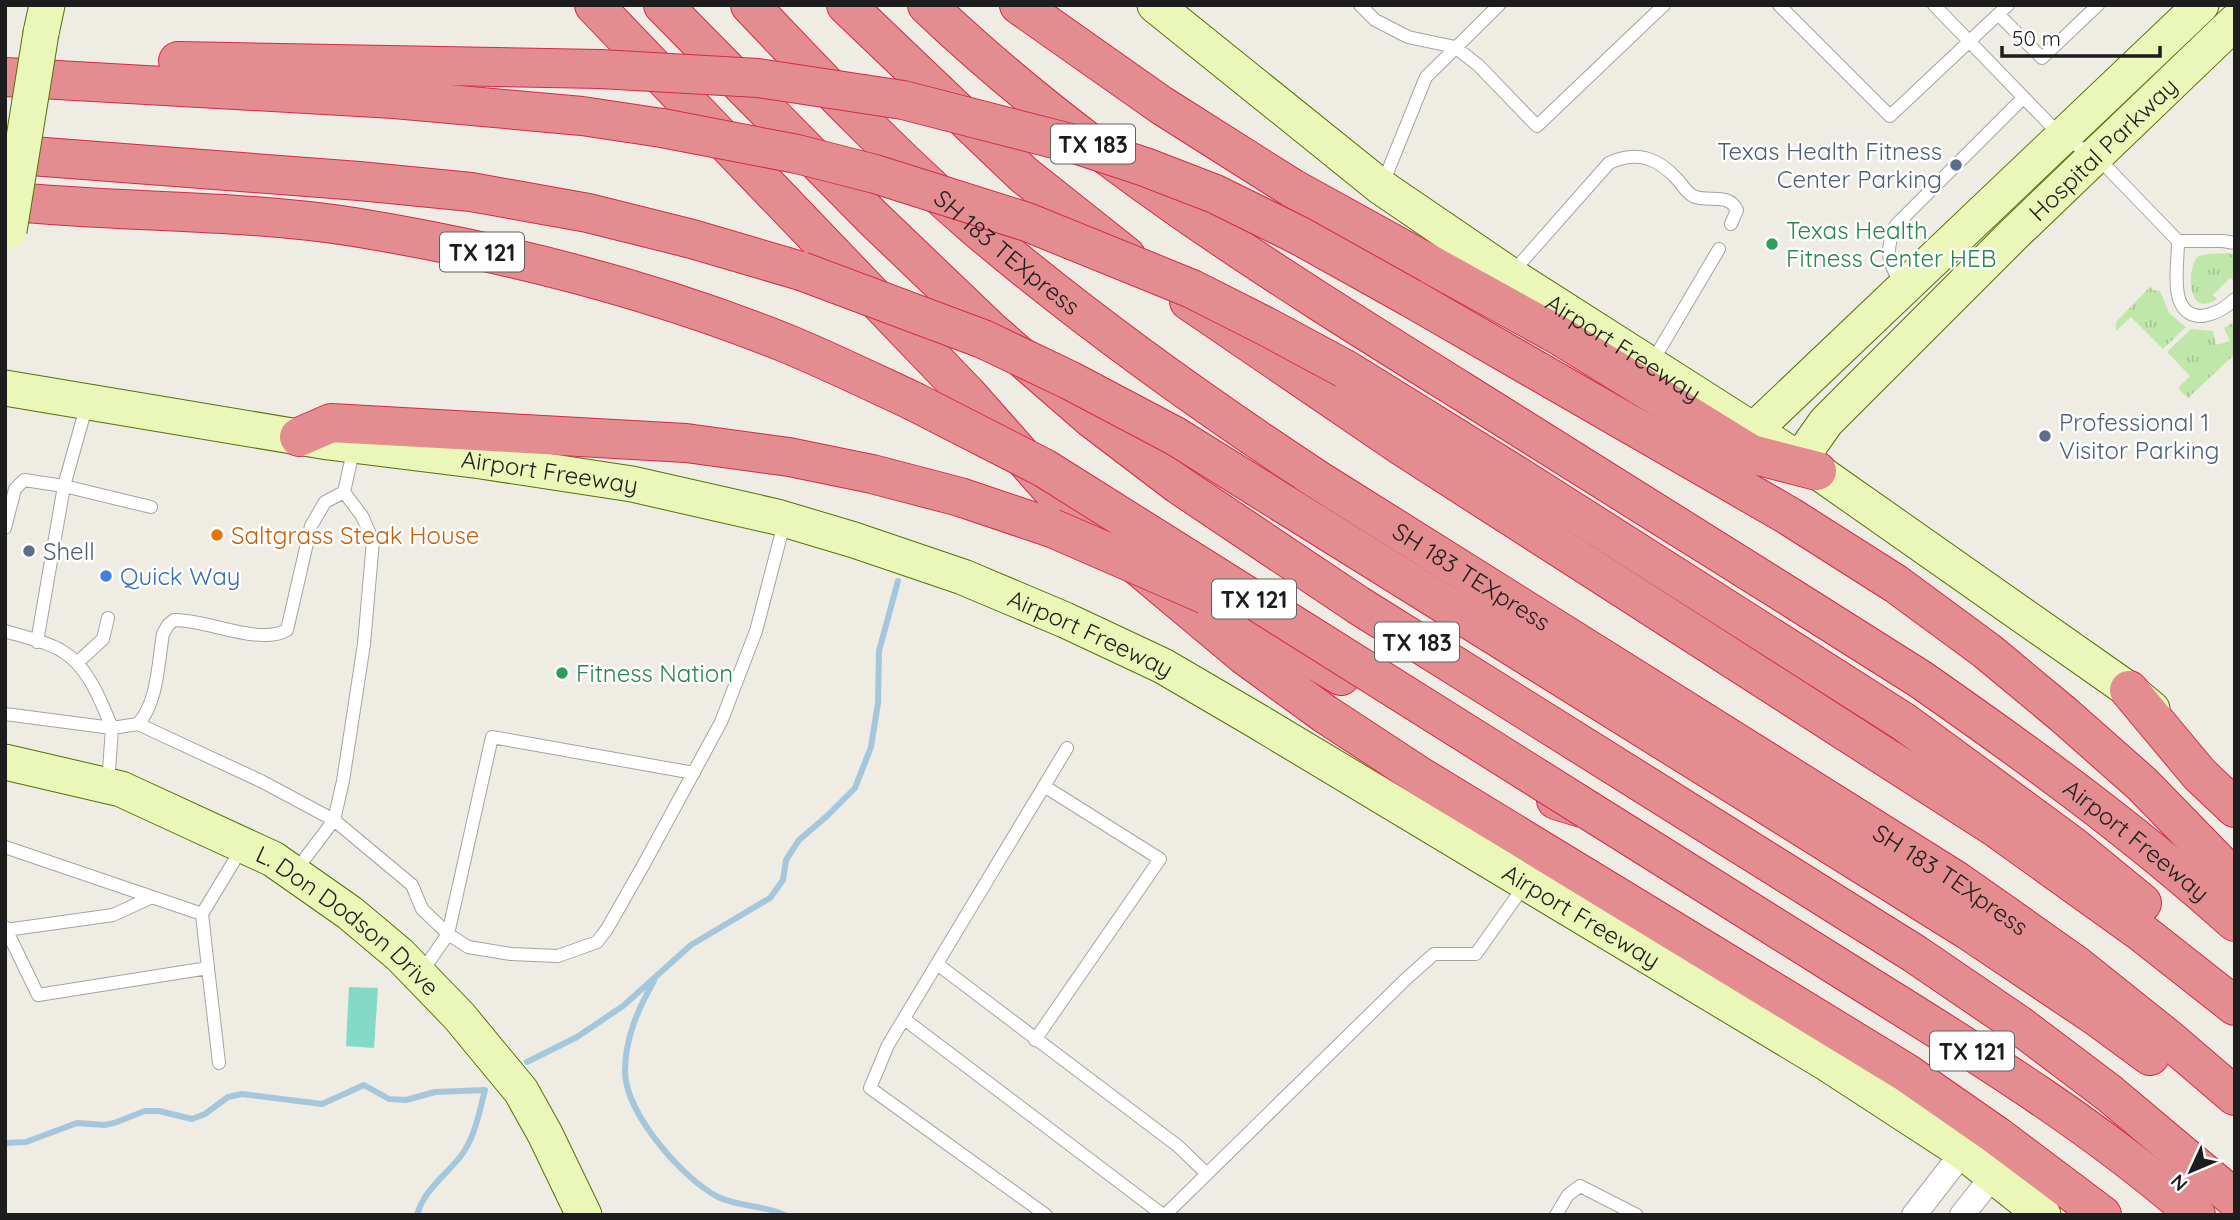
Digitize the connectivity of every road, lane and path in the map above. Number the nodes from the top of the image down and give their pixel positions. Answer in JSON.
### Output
{"nodes":[{"id":1,"x":594,"y":5,"type":"edge"},
{"id":2,"x":663,"y":5,"type":"edge"},
{"id":3,"x":750,"y":5,"type":"edge"},
{"id":4,"x":846,"y":5,"type":"edge"},
{"id":5,"x":927,"y":5,"type":"edge"},
{"id":6,"x":1019,"y":5,"type":"edge"},
{"id":7,"x":1155,"y":5,"type":"edge"},
{"id":8,"x":1360,"y":5,"type":"edge"},
{"id":9,"x":1499,"y":5,"type":"edge"},
{"id":10,"x":1664,"y":5,"type":"edge"},
{"id":11,"x":1779,"y":5,"type":"edge"},
{"id":12,"x":1934,"y":5,"type":"edge"},
{"id":13,"x":2098,"y":5,"type":"edge"},
{"id":14,"x":2201,"y":5,"type":"edge"},
{"id":15,"x":2003,"y":10,"type":"edge"},
{"id":16,"x":44,"y":19,"type":"edge"},
{"id":17,"x":2235,"y":22,"type":"edge"},
{"id":18,"x":1969,"y":43,"type":"junction"},
{"id":19,"x":1455,"y":47,"type":"junction"},
{"id":20,"x":5,"y":57,"type":"edge"},
{"id":21,"x":5,"y":77,"type":"edge"},
{"id":22,"x":2023,"y":98,"type":"junction"},
{"id":23,"x":2063,"y":138,"type":"junction"},
{"id":24,"x":5,"y":154,"type":"edge"},
{"id":25,"x":2096,"y":156,"type":"junction"},
{"id":26,"x":1381,"y":187,"type":"junction"},
{"id":27,"x":1731,"y":224,"type":"dead end"},
{"id":28,"x":7,"y":228,"type":"edge"},
{"id":29,"x":2178,"y":242,"type":"junction"},
{"id":30,"x":2235,"y":243,"type":"edge"},
{"id":31,"x":1719,"y":249,"type":"dead end"},
{"id":32,"x":1510,"y":275,"type":"junction"},
{"id":33,"x":1904,"y":289,"type":"junction"},
{"id":34,"x":2235,"y":299,"type":"edge"},
{"id":35,"x":1651,"y":365,"type":"junction"},
{"id":36,"x":5,"y":388,"type":"edge"},
{"id":37,"x":88,"y":402,"type":"junction"},
{"id":38,"x":1755,"y":429,"type":"junction"},
{"id":39,"x":299,"y":437,"type":"junction"},
{"id":40,"x":354,"y":445,"type":"junction"},
{"id":41,"x":1808,"y":465,"type":"junction"},
{"id":42,"x":64,"y":486,"type":"junction"},
{"id":43,"x":344,"y":492,"type":"junction"},
{"id":44,"x":150,"y":507,"type":"dead end"},
{"id":45,"x":785,"y":519,"type":"junction"},
{"id":46,"x":5,"y":528,"type":"edge"},
{"id":47,"x":108,"y":618,"type":"dead end"},
{"id":48,"x":5,"y":631,"type":"edge"},
{"id":49,"x":37,"y":642,"type":"junction"},
{"id":50,"x":78,"y":662,"type":"junction"},
{"id":51,"x":2129,"y":690,"type":"junction"},
{"id":52,"x":5,"y":714,"type":"edge"},
{"id":53,"x":138,"y":724,"type":"junction"},
{"id":54,"x":112,"y":728,"type":"junction"},
{"id":55,"x":1067,"y":748,"type":"dead end"},
{"id":56,"x":5,"y":762,"type":"edge"},
{"id":57,"x":694,"y":773,"type":"junction"},
{"id":58,"x":2235,"y":781,"type":"edge"},
{"id":59,"x":108,"y":785,"type":"junction"},
{"id":60,"x":1044,"y":786,"type":"junction"},
{"id":61,"x":2235,"y":808,"type":"edge"},
{"id":62,"x":1588,"y":810,"type":"junction"},
{"id":63,"x":334,"y":820,"type":"junction"},
{"id":64,"x":243,"y":845,"type":"junction"},
{"id":65,"x":5,"y":847,"type":"edge"},
{"id":66,"x":294,"y":873,"type":"junction"},
{"id":67,"x":2235,"y":881,"type":"edge"},
{"id":68,"x":1527,"y":882,"type":"junction"},
{"id":69,"x":152,"y":897,"type":"junction"},
{"id":70,"x":202,"y":914,"type":"junction"},
{"id":71,"x":2235,"y":922,"type":"edge"},
{"id":72,"x":6,"y":929,"type":"edge"},
{"id":73,"x":448,"y":934,"type":"junction"},
{"id":74,"x":937,"y":964,"type":"junction"},
{"id":75,"x":208,"y":968,"type":"junction"},
{"id":76,"x":419,"y":975,"type":"junction"},
{"id":77,"x":2235,"y":1000,"type":"edge"},
{"id":78,"x":2235,"y":1006,"type":"edge"},
{"id":79,"x":904,"y":1019,"type":"junction"},
{"id":80,"x":1035,"y":1040,"type":"junction"},
{"id":81,"x":219,"y":1063,"type":"dead end"},
{"id":82,"x":2235,"y":1096,"type":"edge"},
{"id":83,"x":2235,"y":1123,"type":"edge"},
{"id":84,"x":1963,"y":1152,"type":"junction"},
{"id":85,"x":1207,"y":1174,"type":"junction"},
{"id":86,"x":1993,"y":1176,"type":"junction"},
{"id":87,"x":2235,"y":1199,"type":"edge"},
{"id":88,"x":584,"y":1215,"type":"edge"},
{"id":89,"x":1046,"y":1215,"type":"edge"},
{"id":90,"x":1164,"y":1215,"type":"edge"},
{"id":91,"x":1556,"y":1215,"type":"edge"},
{"id":92,"x":1637,"y":1215,"type":"edge"},
{"id":93,"x":1914,"y":1215,"type":"edge"},
{"id":94,"x":1962,"y":1215,"type":"edge"},
{"id":95,"x":2043,"y":1215,"type":"edge"},
{"id":96,"x":2102,"y":1215,"type":"edge"},
{"id":97,"x":2196,"y":1215,"type":"edge"}],
"edges":[{"from":1,"to":96,"type":"highway"},
{"from":2,"to":87,"type":"highway","number":"TX 183"},
{"from":3,"to":82,"type":"highway","name":"SH 183 TEXpress"},
{"from":4,"to":78,"type":"highway"},
{"from":5,"to":71,"type":"highway","name":"Airport Freeway","number":"TX 183"},
{"from":6,"to":41,"type":"highway"},
{"from":7,"to":26,"type":"main road","name":"Airport Freeway"},
{"from":8,"to":19,"type":"lane"},
{"from":9,"to":19,"type":"lane"},
{"from":10,"to":19,"type":"lane"},
{"from":11,"to":18,"type":"lane"},
{"from":12,"to":18,"type":"lane"},
{"from":13,"to":15,"type":"lane"},
{"from":14,"to":23,"type":"main road","name":"Hospital Parkway"},
{"from":15,"to":18,"type":"lane"},
{"from":16,"to":28,"type":"main road","bridge":true},
{"from":17,"to":25,"type":"main road","name":"Hospital Parkway"},
{"from":18,"to":22,"type":"lane"},
{"from":19,"to":26,"type":"lane"},
{"from":20,"to":67,"type":"highway","bridge":true},
{"from":21,"to":77,"type":"highway","bridge":true},
{"from":22,"to":23,"type":"lane"},
{"from":22,"to":33,"type":"lane"},
{"from":23,"to":25,"type":"lane"},
{"from":23,"to":33,"type":"main road","name":"Hospital Parkway"},
{"from":24,"to":83,"type":"highway","bridge":true},
{"from":25,"to":29,"type":"lane"},
{"from":25,"to":41,"type":"main road","name":"Hospital Parkway"},
{"from":26,"to":32,"type":"main road","name":"Airport Freeway"},
{"from":27,"to":32,"type":"lane"},
{"from":28,"to":62,"type":"highway","number":"TX 121","bridge":true},
{"from":29,"to":30,"type":"lane"},
{"from":29,"to":34,"type":"lane"},
{"from":31,"to":35,"type":"lane"},
{"from":32,"to":35,"type":"main road","name":"Airport Freeway"},
{"from":33,"to":38,"type":"main road","name":"Hospital Parkway"},
{"from":35,"to":38,"type":"main road","name":"Airport Freeway"},
{"from":36,"to":37,"type":"main road","name":"Airport Freeway"},
{"from":37,"to":39,"type":"main road","name":"Airport Freeway"},
{"from":37,"to":42,"type":"lane"},
{"from":38,"to":41,"type":"main road","name":"Airport Freeway"},
{"from":39,"to":40,"type":"main road","name":"Airport Freeway"},
{"from":39,"to":62,"type":"highway","bridge":true},
{"from":40,"to":43,"type":"lane"},
{"from":40,"to":45,"type":"main road","name":"Airport Freeway"},
{"from":41,"to":51,"type":"main road","name":"Airport Freeway"},
{"from":42,"to":44,"type":"lane"},
{"from":42,"to":46,"type":"lane"},
{"from":42,"to":49,"type":"lane"},
{"from":43,"to":53,"type":"lane"},
{"from":43,"to":63,"type":"lane"},
{"from":45,"to":57,"type":"lane"},
{"from":45,"to":68,"type":"main road","name":"Airport Freeway"},
{"from":47,"to":50,"type":"lane"},
{"from":48,"to":49,"type":"lane"},
{"from":49,"to":50,"type":"lane"},
{"from":50,"to":54,"type":"lane"},
{"from":51,"to":58,"type":"main road","name":"Airport Freeway"},
{"from":51,"to":61,"type":"highway"},
{"from":52,"to":54,"type":"lane"},
{"from":53,"to":54,"type":"lane"},
{"from":53,"to":63,"type":"lane"},
{"from":54,"to":59,"type":"lane"},
{"from":55,"to":60,"type":"lane"},
{"from":56,"to":59,"type":"main road","name":"L. Don Dodson Drive"},
{"from":57,"to":73,"type":"lane"},
{"from":57,"to":73,"type":"lane"},
{"from":59,"to":64,"type":"main road","name":"L. Don Dodson Drive"},
{"from":60,"to":74,"type":"lane"},
{"from":60,"to":80,"type":"lane"},
{"from":62,"to":97,"type":"highway","number":"TX 121"},
{"from":63,"to":66,"type":"lane"},
{"from":63,"to":73,"type":"lane"},
{"from":64,"to":66,"type":"main road","name":"L. Don Dodson Drive"},
{"from":64,"to":70,"type":"lane"},
{"from":65,"to":69,"type":"lane"},
{"from":66,"to":76,"type":"main road","name":"L. Don Dodson Drive"},
{"from":68,"to":84,"type":"main road","name":"Airport Freeway"},
{"from":68,"to":85,"type":"lane"},
{"from":69,"to":70,"type":"lane"},
{"from":69,"to":72,"type":"lane"},
{"from":70,"to":75,"type":"lane"},
{"from":72,"to":75,"type":"lane"},
{"from":73,"to":76,"type":"lane"},
{"from":74,"to":79,"type":"lane"},
{"from":74,"to":80,"type":"lane"},
{"from":75,"to":81,"type":"lane"},
{"from":76,"to":88,"type":"main road","name":"L. Don Dodson Drive"},
{"from":79,"to":89,"type":"lane"},
{"from":79,"to":90,"type":"lane"},
{"from":80,"to":85,"type":"lane"},
{"from":84,"to":86,"type":"main road","name":"Airport Freeway"},
{"from":84,"to":93,"type":"street"},
{"from":85,"to":90,"type":"lane"},
{"from":86,"to":94,"type":"street"},
{"from":86,"to":95,"type":"main road","name":"Airport Freeway"},
{"from":91,"to":92,"type":"lane"}]}
